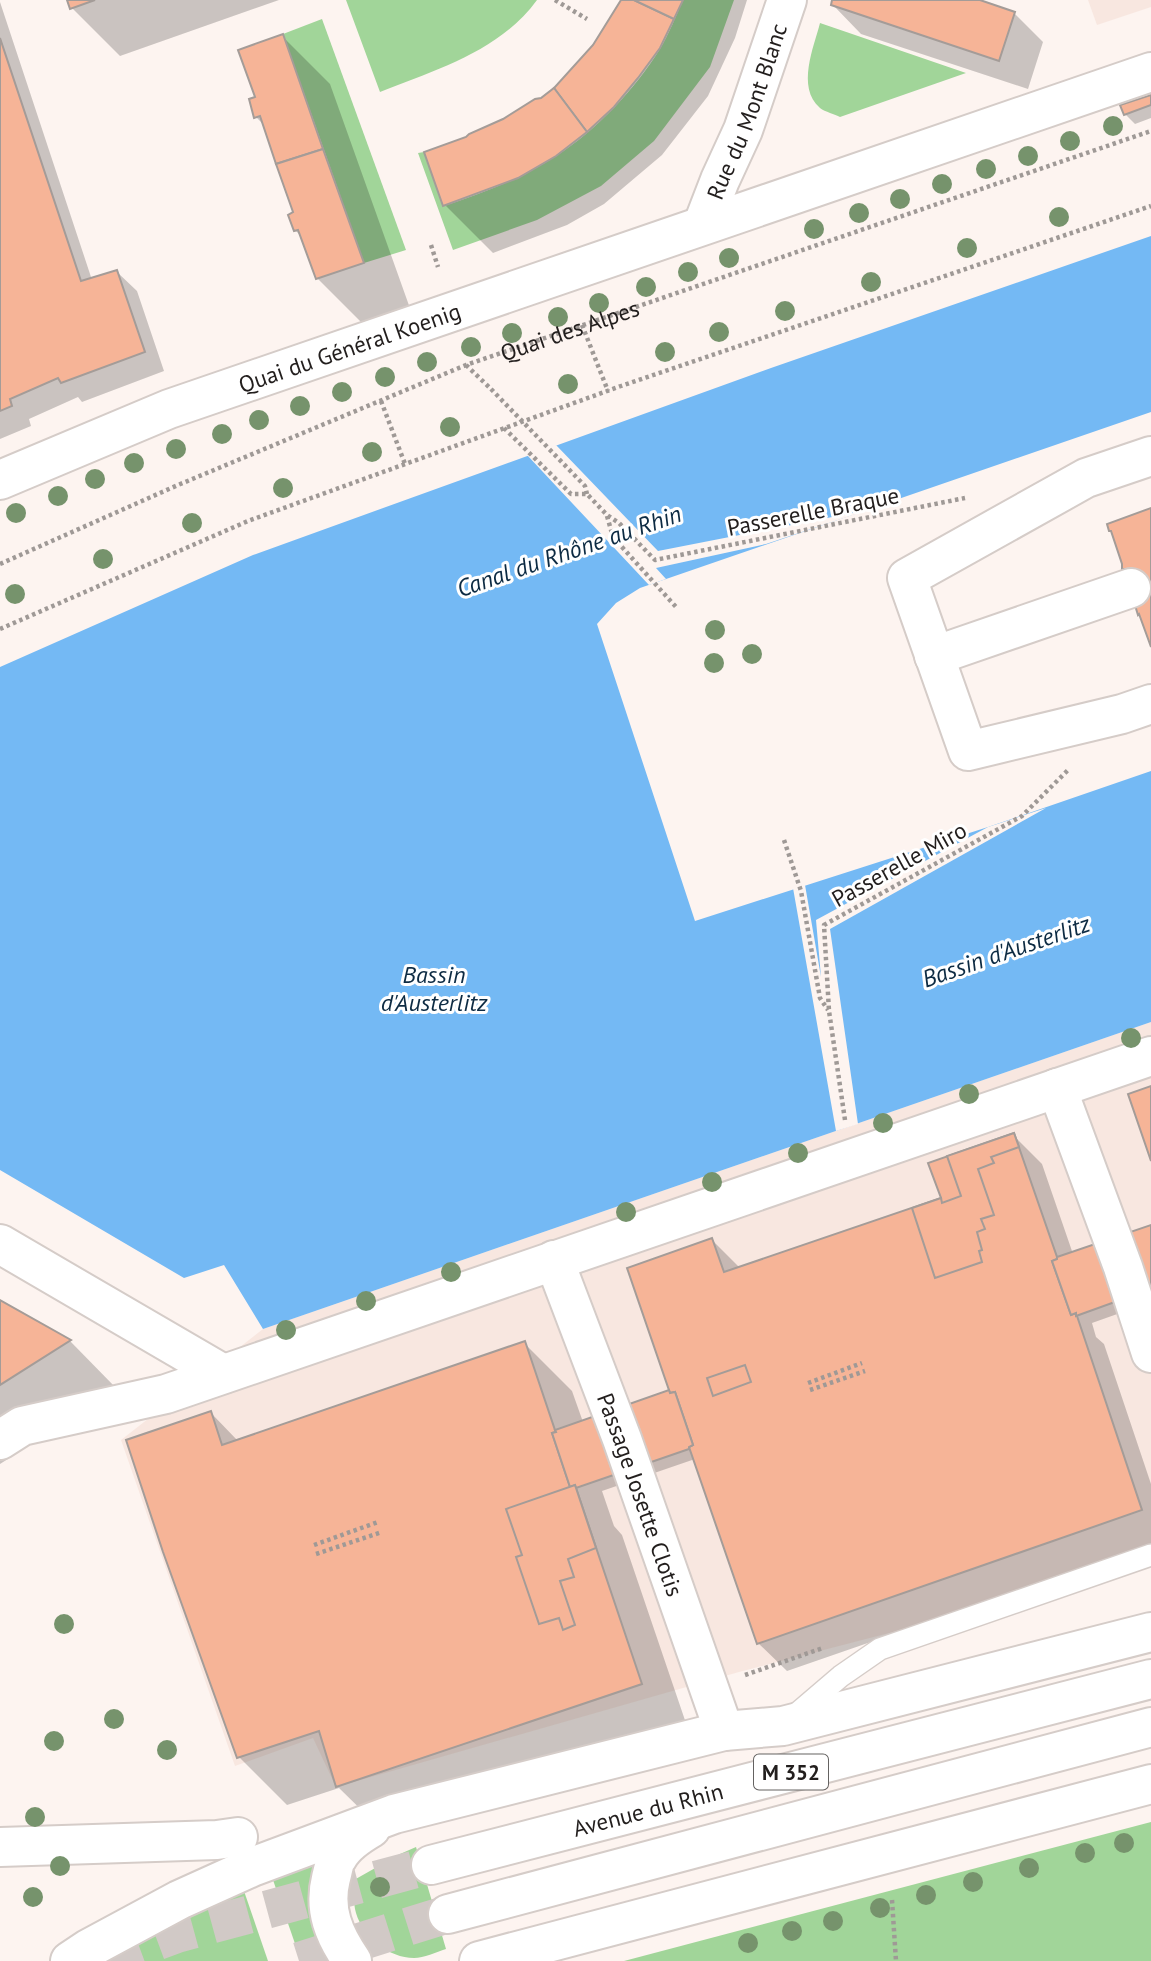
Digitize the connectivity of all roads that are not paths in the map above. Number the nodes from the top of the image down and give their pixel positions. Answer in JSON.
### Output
{"nodes":[{"id":1,"x":787,"y":0,"type":"edge"},
{"id":2,"x":1151,"y":72,"type":"edge"},
{"id":3,"x":703,"y":224,"type":"junction"},
{"id":4,"x":1151,"y":456,"type":"edge"},
{"id":5,"x":0,"y":480,"type":"edge"},
{"id":6,"x":1131,"y":588,"type":"dead end"},
{"id":7,"x":934,"y":656,"type":"junction"},
{"id":8,"x":1151,"y":704,"type":"edge"},
{"id":9,"x":1151,"y":1056,"type":"edge"},
{"id":10,"x":1057,"y":1088,"type":"junction"},
{"id":11,"x":0,"y":1244,"type":"edge"},
{"id":12,"x":554,"y":1260,"type":"junction"},
{"id":13,"x":1151,"y":1353,"type":"edge"},
{"id":14,"x":223,"y":1374,"type":"junction"},
{"id":15,"x":0,"y":1440,"type":"edge"},
{"id":16,"x":1151,"y":1555,"type":"edge"},
{"id":17,"x":1151,"y":1632,"type":"edge"},
{"id":18,"x":1151,"y":1679,"type":"edge"},
{"id":19,"x":783,"y":1726,"type":"junction"},
{"id":20,"x":1151,"y":1727,"type":"edge"},
{"id":21,"x":724,"y":1731,"type":"junction"},
{"id":22,"x":1151,"y":1784,"type":"edge"},
{"id":23,"x":394,"y":1814,"type":"junction"},
{"id":24,"x":238,"y":1837,"type":"dead end"},
{"id":25,"x":0,"y":1847,"type":"edge"},
{"id":26,"x":430,"y":1866,"type":"tunnel mouth"},
{"id":27,"x":448,"y":1914,"type":"tunnel mouth"},
{"id":28,"x":490,"y":1960,"type":"edge"},
{"id":29,"x":70,"y":1961,"type":"edge"},
{"id":30,"x":352,"y":1961,"type":"edge"}],
"edges":[{"from":1,"to":3,"type":"main road","name":"Rue du Mont Blanc"},
{"from":2,"to":3,"type":"main road"},
{"from":3,"to":5,"type":"main road","name":"Quai du Général Koenig"},
{"from":4,"to":7,"type":"main road"},
{"from":6,"to":7,"type":"main road"},
{"from":7,"to":8,"type":"main road"},
{"from":9,"to":10,"type":"main road"},
{"from":10,"to":12,"type":"main road"},
{"from":10,"to":13,"type":"main road"},
{"from":11,"to":14,"type":"main road"},
{"from":12,"to":14,"type":"main road"},
{"from":12,"to":21,"type":"main road","name":"Passage Josette Clotis"},
{"from":14,"to":15,"type":"main road"},
{"from":16,"to":19,"type":"lane"},
{"from":17,"to":19,"type":"main road"},
{"from":18,"to":26,"type":"main road","name":"Avenue du Rhin","number":"M 352"},
{"from":19,"to":21,"type":"main road"},
{"from":20,"to":27,"type":"main road","number":"M 352"},
{"from":21,"to":23,"type":"main road"},
{"from":22,"to":28,"type":"main road"},
{"from":23,"to":29,"type":"main road"},
{"from":23,"to":30,"type":"main road"},
{"from":24,"to":25,"type":"main road"}]}
